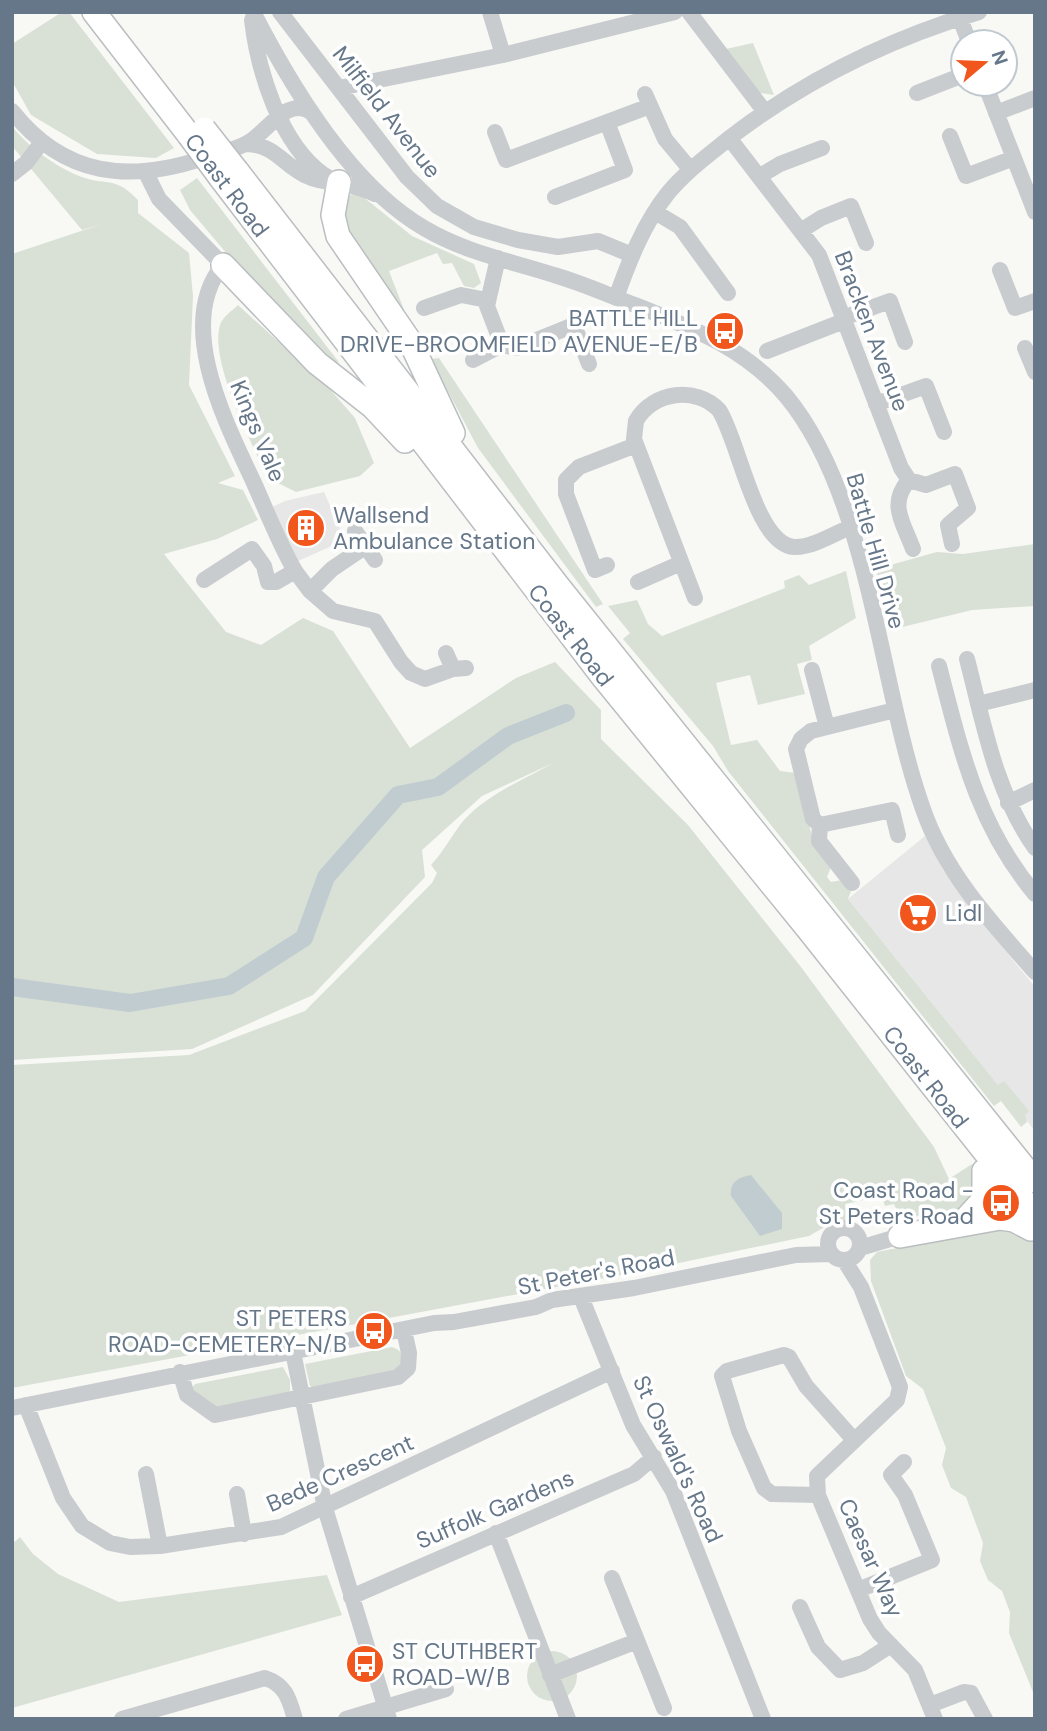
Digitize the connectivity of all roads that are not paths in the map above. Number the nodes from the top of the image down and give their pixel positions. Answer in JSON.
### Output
{"nodes":[{"id":1,"x":94,"y":12,"type":"edge"},
{"id":2,"x":111,"y":12,"type":"edge"},
{"id":3,"x":252,"y":12,"type":"edge"},
{"id":4,"x":280,"y":12,"type":"edge"},
{"id":5,"x":490,"y":12,"type":"edge"},
{"id":6,"x":675,"y":12,"type":"edge"},
{"id":7,"x":979,"y":12,"type":"edge"},
{"id":8,"x":692,"y":13,"type":"edge"},
{"id":9,"x":960,"y":18,"type":"junction"},
{"id":10,"x":964,"y":28,"type":"edge"},
{"id":11,"x":503,"y":55,"type":"junction"},
{"id":12,"x":949,"y":80,"type":"edge"},
{"id":13,"x":338,"y":88,"type":"junction"},
{"id":14,"x":917,"y":93,"type":"dead end"},
{"id":15,"x":990,"y":98,"type":"edge"},
{"id":16,"x":1035,"y":98,"type":"edge"},
{"id":17,"x":12,"y":111,"type":"edge"},
{"id":18,"x":765,"y":111,"type":"junction"},
{"id":19,"x":311,"y":112,"type":"junction"},
{"id":20,"x":996,"y":113,"type":"junction"},
{"id":21,"x":279,"y":116,"type":"junction"},
{"id":22,"x":607,"y":122,"type":"junction"},
{"id":23,"x":322,"y":126,"type":"junction"},
{"id":24,"x":196,"y":132,"type":"junction"},
{"id":25,"x":495,"y":132,"type":"dead end"},
{"id":26,"x":950,"y":136,"type":"dead end"},
{"id":27,"x":730,"y":139,"type":"junction"},
{"id":28,"x":42,"y":142,"type":"junction"},
{"id":29,"x":247,"y":144,"type":"junction"},
{"id":30,"x":822,"y":148,"type":"dead end"},
{"id":31,"x":1014,"y":158,"type":"junction"},
{"id":32,"x":690,"y":169,"type":"junction"},
{"id":33,"x":146,"y":173,"type":"junction"},
{"id":34,"x":12,"y":174,"type":"edge"},
{"id":35,"x":229,"y":174,"type":"junction"},
{"id":36,"x":760,"y":176,"type":"junction"},
{"id":37,"x":338,"y":182,"type":"junction"},
{"id":38,"x":555,"y":197,"type":"dead end"},
{"id":39,"x":386,"y":200,"type":"junction"},
{"id":40,"x":655,"y":212,"type":"junction"},
{"id":41,"x":1035,"y":212,"type":"edge"},
{"id":42,"x":802,"y":230,"type":"junction"},
{"id":43,"x":866,"y":243,"type":"dead end"},
{"id":44,"x":632,"y":255,"type":"junction"},
{"id":45,"x":498,"y":258,"type":"junction"},
{"id":46,"x":223,"y":265,"type":"junction"},
{"id":47,"x":1000,"y":270,"type":"dead end"},
{"id":48,"x":728,"y":293,"type":"dead end"},
{"id":49,"x":616,"y":298,"type":"junction"},
{"id":50,"x":487,"y":300,"type":"junction"},
{"id":51,"x":1035,"y":301,"type":"edge"},
{"id":52,"x":424,"y":308,"type":"dead end"},
{"id":53,"x":844,"y":320,"type":"junction"},
{"id":54,"x":905,"y":342,"type":"dead end"},
{"id":55,"x":502,"y":345,"type":"junction"},
{"id":56,"x":1026,"y":348,"type":"dead end"},
{"id":57,"x":767,"y":351,"type":"dead end"},
{"id":58,"x":473,"y":360,"type":"dead end"},
{"id":59,"x":589,"y":364,"type":"dead end"},
{"id":60,"x":1035,"y":372,"type":"edge"},
{"id":61,"x":876,"y":404,"type":"junction"},
{"id":62,"x":944,"y":432,"type":"dead end"},
{"id":63,"x":636,"y":445,"type":"junction"},
{"id":64,"x":909,"y":480,"type":"junction"},
{"id":65,"x":850,"y":527,"type":"junction"},
{"id":66,"x":355,"y":531,"type":"dead end"},
{"id":67,"x":952,"y":544,"type":"dead end"},
{"id":68,"x":366,"y":546,"type":"junction"},
{"id":69,"x":913,"y":549,"type":"dead end"},
{"id":70,"x":376,"y":560,"type":"dead end"},
{"id":71,"x":681,"y":563,"type":"junction"},
{"id":72,"x":607,"y":565,"type":"dead end"},
{"id":73,"x":295,"y":571,"type":"junction"},
{"id":74,"x":204,"y":580,"type":"dead end"},
{"id":75,"x":638,"y":582,"type":"dead end"},
{"id":76,"x":558,"y":586,"type":"junction"},
{"id":77,"x":310,"y":591,"type":"junction"},
{"id":78,"x":695,"y":598,"type":"dead end"},
{"id":79,"x":446,"y":653,"type":"dead end"},
{"id":80,"x":967,"y":659,"type":"dead end"},
{"id":81,"x":939,"y":666,"type":"dead end"},
{"id":82,"x":812,"y":670,"type":"dead end"},
{"id":83,"x":603,"y":677,"type":"junction"},
{"id":84,"x":973,"y":684,"type":"junction"},
{"id":85,"x":1035,"y":690,"type":"edge"},
{"id":86,"x":946,"y":692,"type":"junction"},
{"id":87,"x":978,"y":704,"type":"junction"},
{"id":88,"x":895,"y":710,"type":"junction"},
{"id":89,"x":827,"y":727,"type":"junction"},
{"id":90,"x":988,"y":744,"type":"junction"},
{"id":91,"x":962,"y":752,"type":"junction"},
{"id":92,"x":1035,"y":790,"type":"edge"},
{"id":93,"x":1008,"y":803,"type":"junction"},
{"id":94,"x":1018,"y":823,"type":"junction"},
{"id":95,"x":820,"y":825,"type":"junction"},
{"id":96,"x":898,"y":835,"type":"dead end"},
{"id":97,"x":995,"y":837,"type":"junction"},
{"id":98,"x":1035,"y":848,"type":"edge"},
{"id":99,"x":852,"y":883,"type":"dead end"},
{"id":100,"x":1035,"y":894,"type":"edge"},
{"id":101,"x":808,"y":929,"type":"junction"},
{"id":102,"x":1035,"y":972,"type":"edge"},
{"id":103,"x":984,"y":1171,"type":"junction"},
{"id":104,"x":1035,"y":1181,"type":"edge"},
{"id":105,"x":963,"y":1223,"type":"junction"},
{"id":106,"x":1033,"y":1226,"type":"edge"},
{"id":107,"x":893,"y":1237,"type":"joint"},
{"id":108,"x":846,"y":1250,"type":"junction"},
{"id":109,"x":581,"y":1297,"type":"junction"},
{"id":110,"x":404,"y":1330,"type":"junction"},
{"id":111,"x":293,"y":1352,"type":"junction"},
{"id":112,"x":612,"y":1371,"type":"junction"},
{"id":113,"x":180,"y":1372,"type":"junction"},
{"id":114,"x":302,"y":1395,"type":"junction"},
{"id":115,"x":19,"y":1406,"type":"edge"},
{"id":116,"x":854,"y":1440,"type":"junction"},
{"id":117,"x":654,"y":1457,"type":"junction"},
{"id":118,"x":904,"y":1462,"type":"dead end"},
{"id":119,"x":144,"y":1474,"type":"dead end"},
{"id":120,"x":237,"y":1494,"type":"dead end"},
{"id":121,"x":818,"y":1495,"type":"junction"},
{"id":122,"x":325,"y":1508,"type":"junction"},
{"id":123,"x":496,"y":1533,"type":"junction"},
{"id":124,"x":244,"y":1534,"type":"junction"},
{"id":125,"x":160,"y":1546,"type":"junction"},
{"id":126,"x":612,"y":1578,"type":"dead end"},
{"id":127,"x":858,"y":1590,"type":"junction"},
{"id":128,"x":351,"y":1597,"type":"junction"},
{"id":129,"x":800,"y":1607,"type":"dead end"},
{"id":130,"x":637,"y":1640,"type":"junction"},
{"id":131,"x":891,"y":1646,"type":"junction"},
{"id":132,"x":550,"y":1675,"type":"junction"},
{"id":133,"x":446,"y":1689,"type":"dead end"},
{"id":134,"x":664,"y":1708,"type":"dead end"},
{"id":135,"x":932,"y":1712,"type":"edge"},
{"id":136,"x":387,"y":1713,"type":"edge"},
{"id":137,"x":122,"y":1719,"type":"edge"},
{"id":138,"x":295,"y":1719,"type":"edge"},
{"id":139,"x":346,"y":1719,"type":"edge"},
{"id":140,"x":568,"y":1719,"type":"edge"},
{"id":141,"x":763,"y":1719,"type":"edge"},
{"id":142,"x":985,"y":1719,"type":"edge"}],
"edges":[{"from":1,"to":24,"type":"highway","name":"Coast Road"},
{"from":2,"to":24,"type":"highway","name":"Coast Road"},
{"from":3,"to":19,"type":"street","name":"Battle Hill Drive"},
{"from":3,"to":21,"type":"street","name":"Battle Hill Drive"},
{"from":4,"to":13,"type":"street","name":"Milfield Avenue"},
{"from":5,"to":11,"type":"street"},
{"from":6,"to":11,"type":"street"},
{"from":7,"to":9,"type":"street"},
{"from":8,"to":18,"type":"street"},
{"from":9,"to":10,"type":"street"},
{"from":9,"to":18,"type":"street"},
{"from":11,"to":13,"type":"street"},
{"from":12,"to":14,"type":"street"},
{"from":13,"to":44,"type":"street","name":"Milfield Avenue"},
{"from":15,"to":20,"type":"street"},
{"from":16,"to":20,"type":"street"},
{"from":17,"to":28,"type":"street"},
{"from":18,"to":27,"type":"street"},
{"from":19,"to":21,"type":"street"},
{"from":19,"to":23,"type":"street","name":"Battle Hill Drive"},
{"from":20,"to":31,"type":"street"},
{"from":21,"to":29,"type":"street"},
{"from":21,"to":37,"type":"street","name":"Battle Hill Drive"},
{"from":22,"to":25,"type":"street"},
{"from":22,"to":32,"type":"street"},
{"from":22,"to":38,"type":"street"},
{"from":23,"to":37,"type":"street"},
{"from":23,"to":39,"type":"street","name":"Battle Hill Drive"},
{"from":24,"to":35,"type":"highway","name":"Coast Road","bridge":true},
{"from":26,"to":31,"type":"street"},
{"from":27,"to":32,"type":"street"},
{"from":27,"to":36,"type":"street","name":"Bracken Avenue"},
{"from":28,"to":33,"type":"street"},
{"from":28,"to":34,"type":"street"},
{"from":29,"to":33,"type":"street"},
{"from":29,"to":37,"type":"street"},
{"from":30,"to":36,"type":"street"},
{"from":31,"to":41,"type":"street"},
{"from":32,"to":40,"type":"street"},
{"from":33,"to":46,"type":"street"},
{"from":35,"to":76,"type":"highway","name":"Coast Road"},
{"from":35,"to":83,"type":"highway","name":"Coast Road"},
{"from":36,"to":42,"type":"street","name":"Bracken Avenue"},
{"from":37,"to":39,"type":"street","name":"Battle Hill Drive"},
{"from":37,"to":76,"type":"highway"},
{"from":39,"to":45,"type":"street","name":"Battle Hill Drive"},
{"from":40,"to":44,"type":"street"},
{"from":40,"to":48,"type":"street"},
{"from":42,"to":43,"type":"street"},
{"from":42,"to":53,"type":"street","name":"Bracken Avenue"},
{"from":44,"to":49,"type":"street"},
{"from":45,"to":49,"type":"street","name":"Battle Hill Drive"},
{"from":45,"to":50,"type":"street"},
{"from":46,"to":73,"type":"street","name":"Kings Vale"},
{"from":46,"to":83,"type":"highway"},
{"from":47,"to":51,"type":"street"},
{"from":49,"to":65,"type":"street","name":"Battle Hill Drive"},
{"from":50,"to":52,"type":"street"},
{"from":50,"to":55,"type":"street"},
{"from":53,"to":54,"type":"street"},
{"from":53,"to":57,"type":"street"},
{"from":53,"to":61,"type":"street","name":"Bracken Avenue"},
{"from":55,"to":58,"type":"street"},
{"from":55,"to":59,"type":"street"},
{"from":56,"to":60,"type":"street"},
{"from":61,"to":62,"type":"street"},
{"from":61,"to":64,"type":"street","name":"Bracken Avenue"},
{"from":63,"to":65,"type":"street"},
{"from":63,"to":71,"type":"street"},
{"from":63,"to":72,"type":"street"},
{"from":64,"to":67,"type":"street"},
{"from":64,"to":69,"type":"street"},
{"from":65,"to":88,"type":"street","name":"Battle Hill Drive"},
{"from":66,"to":68,"type":"street"},
{"from":68,"to":70,"type":"street"},
{"from":68,"to":77,"type":"street"},
{"from":71,"to":75,"type":"street"},
{"from":71,"to":78,"type":"street"},
{"from":73,"to":74,"type":"street"},
{"from":73,"to":77,"type":"street","name":"Kings Vale"},
{"from":76,"to":104,"type":"highway","name":"Coast Road"},
{"from":77,"to":79,"type":"street","name":"Kings Vale"},
{"from":80,"to":84,"type":"street"},
{"from":81,"to":86,"type":"street"},
{"from":82,"to":89,"type":"street"},
{"from":83,"to":101,"type":"highway","name":"Coast Road"},
{"from":84,"to":86,"type":"street"},
{"from":84,"to":87,"type":"street"},
{"from":85,"to":87,"type":"street"},
{"from":86,"to":91,"type":"street"},
{"from":87,"to":90,"type":"street"},
{"from":88,"to":89,"type":"street"},
{"from":88,"to":102,"type":"street","name":"Battle Hill Drive"},
{"from":89,"to":95,"type":"street"},
{"from":90,"to":91,"type":"street"},
{"from":90,"to":93,"type":"street"},
{"from":91,"to":97,"type":"street"},
{"from":92,"to":93,"type":"street"},
{"from":93,"to":94,"type":"street"},
{"from":94,"to":97,"type":"street"},
{"from":94,"to":98,"type":"street"},
{"from":95,"to":96,"type":"street"},
{"from":95,"to":99,"type":"street"},
{"from":97,"to":100,"type":"street"},
{"from":101,"to":103,"type":"highway"},
{"from":101,"to":106,"type":"highway","name":"Coast Road"},
{"from":103,"to":105,"type":"highway"},
{"from":103,"to":106,"type":"highway"},
{"from":105,"to":106,"type":"highway"},
{"from":105,"to":107,"type":"highway"},
{"from":107,"to":108,"type":"street","name":"St Peter's Road"},
{"from":108,"to":109,"type":"street","name":"St Peter's Road"},
{"from":108,"to":116,"type":"street","name":"Caesar Way"},
{"from":109,"to":110,"type":"street","name":"St Peter's Road"},
{"from":109,"to":112,"type":"street","name":"St Oswald's Road"},
{"from":110,"to":111,"type":"street","name":"St Peter's Road"},
{"from":110,"to":114,"type":"street"},
{"from":111,"to":113,"type":"street","name":"St Peter's Road"},
{"from":111,"to":114,"type":"street"},
{"from":112,"to":117,"type":"street","name":"St Oswald's Road"},
{"from":112,"to":122,"type":"street","name":"Bede Crescent"},
{"from":113,"to":114,"type":"street"},
{"from":113,"to":115,"type":"street","name":"St Peter's Road"},
{"from":114,"to":122,"type":"street"},
{"from":115,"to":125,"type":"street","name":"Bede Crescent"},
{"from":116,"to":121,"type":"street","name":"Caesar Way"},
{"from":116,"to":121,"type":"street"},
{"from":117,"to":123,"type":"street","name":"Suffolk Gardens"},
{"from":117,"to":141,"type":"street","name":"St Oswald's Road"},
{"from":118,"to":127,"type":"street"},
{"from":119,"to":125,"type":"street"},
{"from":120,"to":124,"type":"street"},
{"from":121,"to":127,"type":"street","name":"Caesar Way"},
{"from":122,"to":124,"type":"street","name":"Bede Crescent"},
{"from":122,"to":128,"type":"street"},
{"from":123,"to":128,"type":"street","name":"Suffolk Gardens"},
{"from":123,"to":132,"type":"street"},
{"from":124,"to":125,"type":"street","name":"Bede Crescent"},
{"from":126,"to":130,"type":"street"},
{"from":127,"to":131,"type":"street","name":"Caesar Way"},
{"from":128,"to":136,"type":"street"},
{"from":129,"to":131,"type":"street"},
{"from":130,"to":132,"type":"street"},
{"from":130,"to":134,"type":"street"},
{"from":131,"to":135,"type":"street","name":"Caesar Way"},
{"from":132,"to":140,"type":"street"},
{"from":133,"to":136,"type":"street"},
{"from":135,"to":142,"type":"street","name":"Caesar Way"},
{"from":136,"to":139,"type":"street"},
{"from":137,"to":138,"type":"street"}]}
